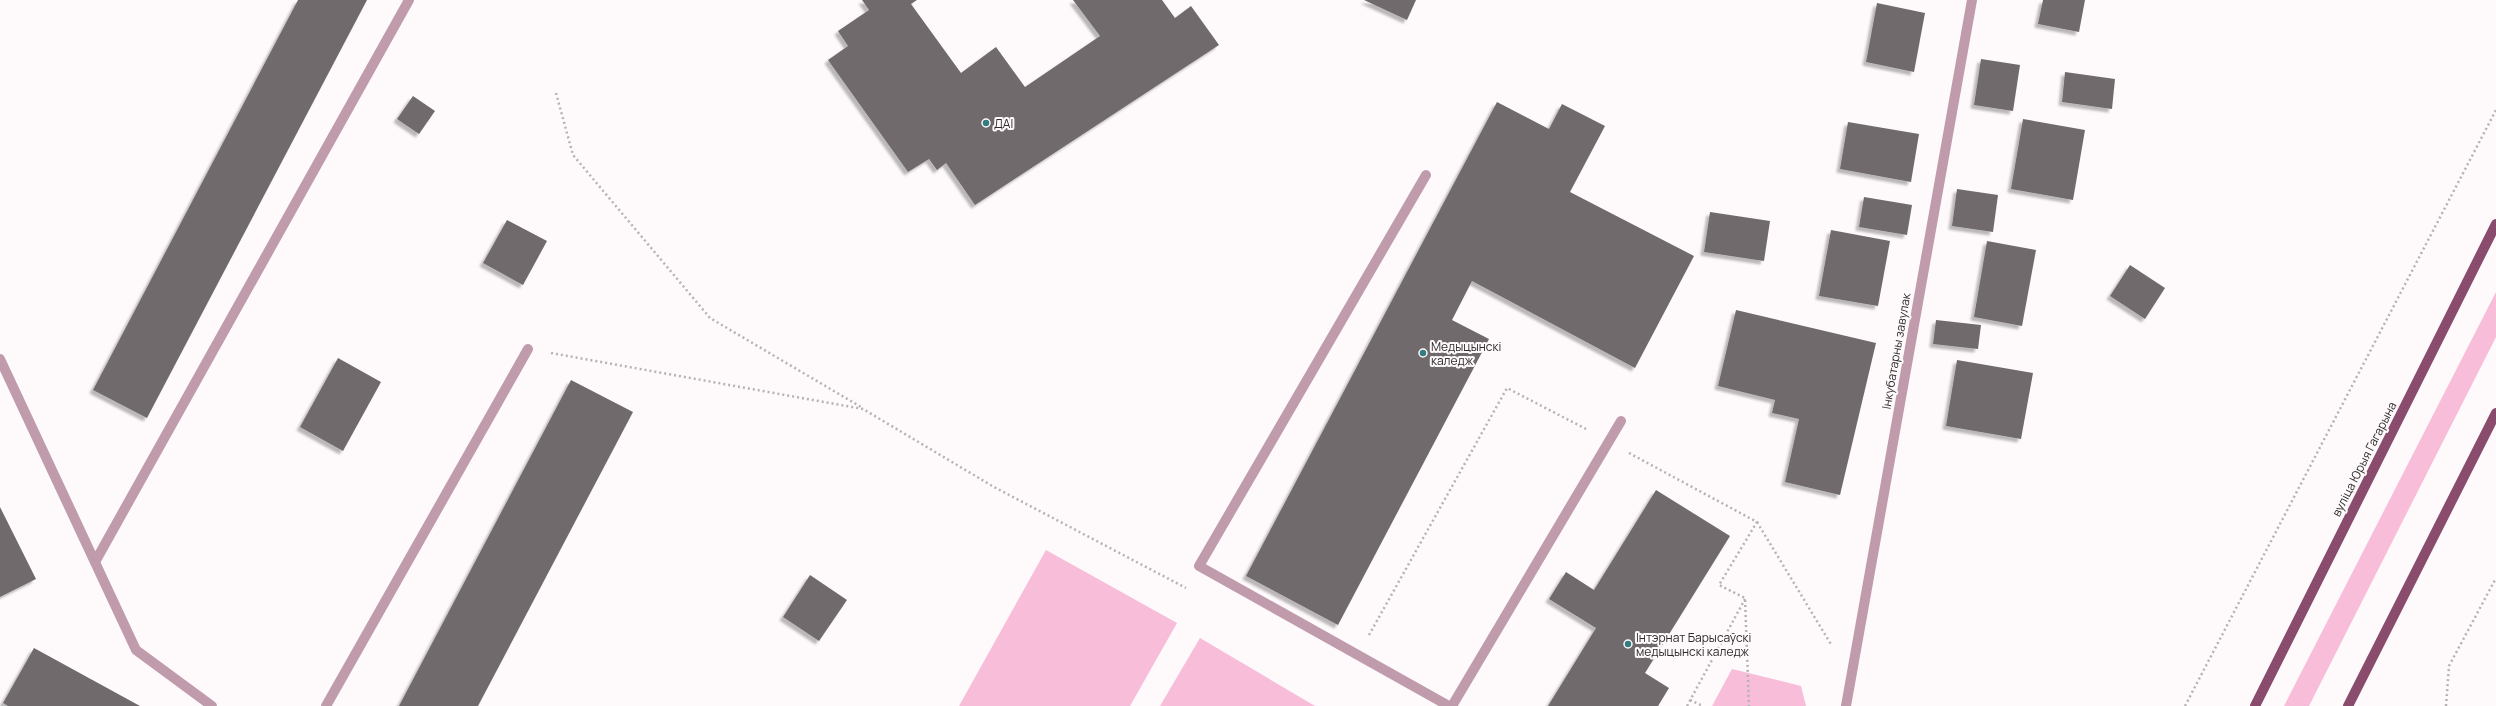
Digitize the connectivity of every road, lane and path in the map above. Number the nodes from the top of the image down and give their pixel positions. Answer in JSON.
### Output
{"nodes":[{"id":1,"x":409,"y":0,"type":"edge"},
{"id":2,"x":1972,"y":0,"type":"edge"},
{"id":3,"x":556,"y":94,"type":"dead end"},
{"id":4,"x":2496,"y":110,"type":"edge"},
{"id":5,"x":1426,"y":175,"type":"dead end"},
{"id":6,"x":2496,"y":224,"type":"edge"},
{"id":7,"x":528,"y":349,"type":"joint"},
{"id":8,"x":0,"y":359,"type":"edge"},
{"id":9,"x":863,"y":409,"type":"junction"},
{"id":10,"x":2496,"y":413,"type":"edge"},
{"id":11,"x":1621,"y":421,"type":"dead end"},
{"id":12,"x":1756,"y":522,"type":"dead end"},
{"id":13,"x":95,"y":562,"type":"junction"},
{"id":14,"x":2496,"y":578,"type":"edge"},
{"id":15,"x":1192,"y":591,"type":"dead end"},
{"id":16,"x":1745,"y":598,"type":"dead end"},
{"id":17,"x":1850,"y":676,"type":"junction"},
{"id":18,"x":1690,"y":700,"type":"junction"},
{"id":19,"x":212,"y":706,"type":"edge"},
{"id":20,"x":326,"y":706,"type":"edge"},
{"id":21,"x":1449,"y":706,"type":"edge"},
{"id":22,"x":1452,"y":706,"type":"edge"},
{"id":23,"x":1686,"y":706,"type":"edge"},
{"id":24,"x":1702,"y":706,"type":"edge"},
{"id":25,"x":1846,"y":706,"type":"edge"},
{"id":26,"x":2185,"y":706,"type":"edge"},
{"id":27,"x":2255,"y":706,"type":"edge"},
{"id":28,"x":2348,"y":706,"type":"edge"},
{"id":29,"x":2446,"y":706,"type":"edge"}],
"edges":[{"from":1,"to":13,"type":"street"},
{"from":2,"to":17,"type":"street","name":"Інкубатарны завулак"},
{"from":3,"to":9,"type":"path"},
{"from":4,"to":26,"type":"path"},
{"from":5,"to":21,"type":"street"},
{"from":6,"to":27,"type":"main road","name":"вуліца Юрыя Гагарына"},
{"from":7,"to":9,"type":"path"},
{"from":7,"to":20,"type":"street"},
{"from":8,"to":13,"type":"street"},
{"from":9,"to":15,"type":"path"},
{"from":10,"to":28,"type":"main road"},
{"from":11,"to":22,"type":"street"},
{"from":12,"to":17,"type":"path"},
{"from":13,"to":19,"type":"street"},
{"from":14,"to":29,"type":"path"},
{"from":16,"to":18,"type":"path"},
{"from":17,"to":25,"type":"street","name":"Інкубатарны завулак"},
{"from":18,"to":23,"type":"path"},
{"from":18,"to":24,"type":"path"}]}
